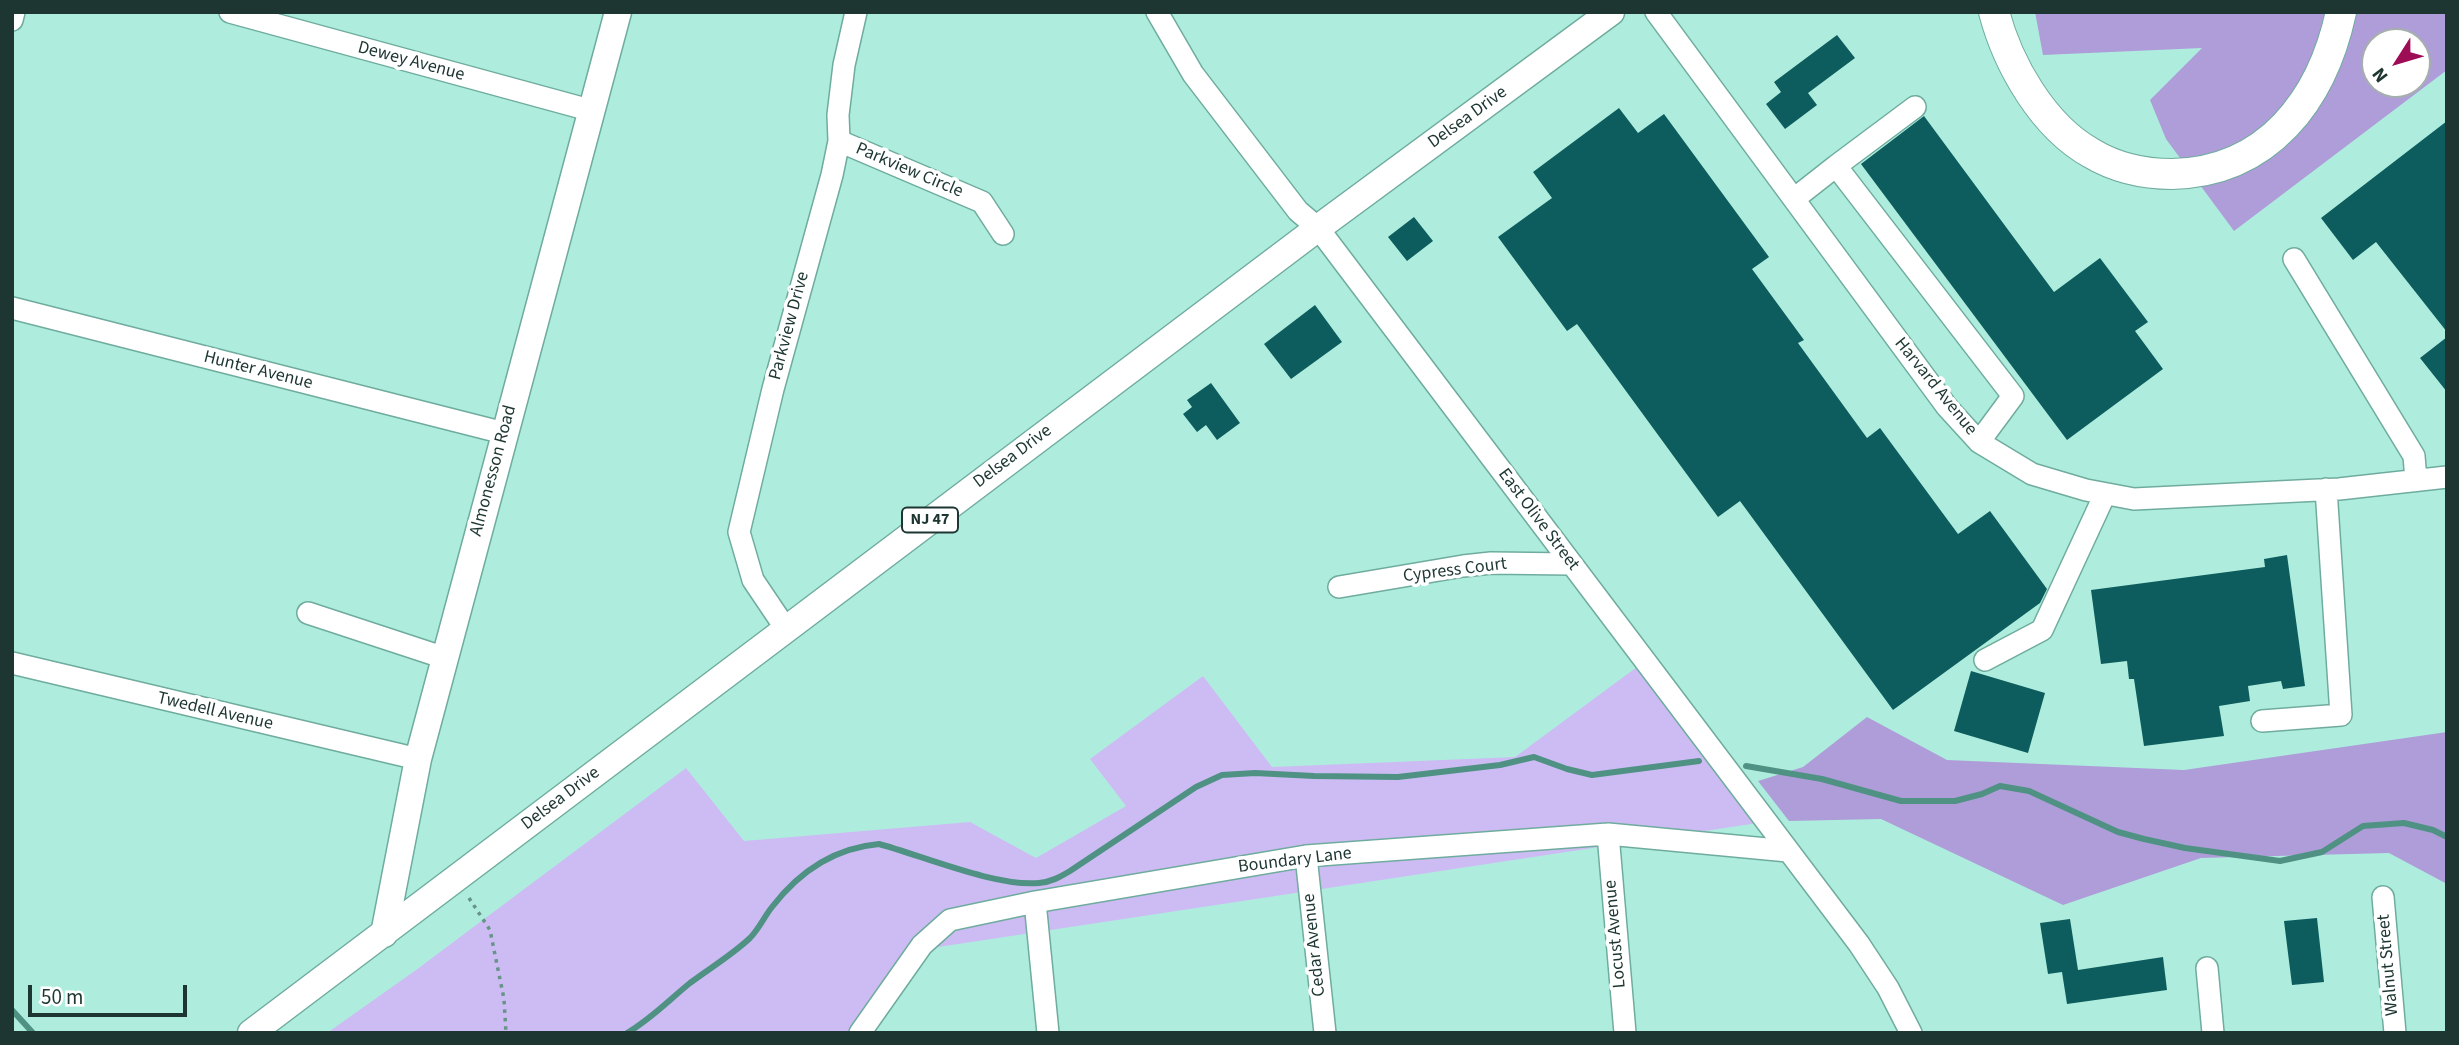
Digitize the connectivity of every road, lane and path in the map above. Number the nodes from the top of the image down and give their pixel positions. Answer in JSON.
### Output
{"nodes":[{"id":1,"x":14,"y":12,"type":"edge"},
{"id":2,"x":230,"y":12,"type":"edge"},
{"id":3,"x":618,"y":12,"type":"edge"},
{"id":4,"x":856,"y":12,"type":"edge"},
{"id":5,"x":1157,"y":12,"type":"edge"},
{"id":6,"x":1611,"y":12,"type":"edge"},
{"id":7,"x":1656,"y":12,"type":"edge"},
{"id":8,"x":1994,"y":12,"type":"edge"},
{"id":9,"x":2341,"y":12,"type":"edge"},
{"id":10,"x":12,"y":20,"type":"edge"},
{"id":11,"x":1915,"y":107,"type":"dead end"},
{"id":12,"x":593,"y":111,"type":"junction"},
{"id":13,"x":839,"y":141,"type":"junction"},
{"id":14,"x":1836,"y":166,"type":"junction"},
{"id":15,"x":1794,"y":199,"type":"junction"},
{"id":16,"x":1318,"y":228,"type":"junction"},
{"id":17,"x":1003,"y":234,"type":"dead end"},
{"id":18,"x":2294,"y":259,"type":"dead end"},
{"id":19,"x":12,"y":308,"type":"edge"},
{"id":20,"x":504,"y":433,"type":"junction"},
{"id":21,"x":1979,"y":442,"type":"junction"},
{"id":22,"x":2447,"y":477,"type":"edge"},
{"id":23,"x":2416,"y":480,"type":"junction"},
{"id":24,"x":2326,"y":489,"type":"junction"},
{"id":25,"x":2105,"y":494,"type":"junction"},
{"id":26,"x":1572,"y":564,"type":"junction"},
{"id":27,"x":1339,"y":587,"type":"dead end"},
{"id":28,"x":308,"y":613,"type":"dead end"},
{"id":29,"x":786,"y":629,"type":"junction"},
{"id":30,"x":445,"y":658,"type":"junction"},
{"id":31,"x":1985,"y":660,"type":"dead end"},
{"id":32,"x":12,"y":663,"type":"edge"},
{"id":33,"x":2262,"y":722,"type":"dead end"},
{"id":34,"x":418,"y":759,"type":"junction"},
{"id":35,"x":1608,"y":834,"type":"junction"},
{"id":36,"x":1788,"y":851,"type":"junction"},
{"id":37,"x":1306,"y":856,"type":"junction"},
{"id":38,"x":457,"y":878,"type":"junction"},
{"id":39,"x":2383,"y":897,"type":"dead end"},
{"id":40,"x":1035,"y":902,"type":"junction"},
{"id":41,"x":384,"y":933,"type":"junction"},
{"id":42,"x":2207,"y":968,"type":"dead end"},
{"id":43,"x":251,"y":1033,"type":"edge"},
{"id":44,"x":506,"y":1033,"type":"edge"},
{"id":45,"x":860,"y":1033,"type":"edge"},
{"id":46,"x":1048,"y":1033,"type":"edge"},
{"id":47,"x":1325,"y":1033,"type":"edge"},
{"id":48,"x":1625,"y":1033,"type":"edge"},
{"id":49,"x":1911,"y":1033,"type":"edge"},
{"id":50,"x":2213,"y":1033,"type":"edge"},
{"id":51,"x":2395,"y":1033,"type":"edge"}],
"edges":[{"from":1,"to":10,"type":"street"},
{"from":2,"to":12,"type":"street","name":"Dewey Avenue"},
{"from":3,"to":12,"type":"main road","name":"Almonesson Road"},
{"from":4,"to":13,"type":"street","name":"Parkview Drive"},
{"from":5,"to":16,"type":"street","name":"East Olive Street"},
{"from":6,"to":16,"type":"main road","name":"Delsea Drive","number":"NJ 47"},
{"from":7,"to":15,"type":"street","name":"Harvard Avenue"},
{"from":8,"to":9,"type":"highway"},
{"from":11,"to":14,"type":"street"},
{"from":12,"to":20,"type":"main road","name":"Almonesson Road"},
{"from":13,"to":17,"type":"street","name":"Parkview Circle"},
{"from":13,"to":29,"type":"street","name":"Parkview Drive"},
{"from":14,"to":15,"type":"street"},
{"from":14,"to":21,"type":"street"},
{"from":15,"to":21,"type":"street","name":"Harvard Avenue"},
{"from":16,"to":26,"type":"street","name":"East Olive Street"},
{"from":16,"to":29,"type":"main road","name":"Delsea Drive","number":"NJ 47"},
{"from":18,"to":23,"type":"street"},
{"from":19,"to":20,"type":"street","name":"Hunter Avenue"},
{"from":20,"to":30,"type":"main road","name":"Almonesson Road"},
{"from":21,"to":25,"type":"street","name":"Harvard Avenue"},
{"from":22,"to":23,"type":"street","name":"Harvard Avenue"},
{"from":23,"to":24,"type":"street","name":"Harvard Avenue"},
{"from":24,"to":25,"type":"street","name":"Harvard Avenue"},
{"from":24,"to":33,"type":"street"},
{"from":25,"to":31,"type":"street"},
{"from":26,"to":27,"type":"street","name":"Cypress Court"},
{"from":26,"to":36,"type":"street","name":"East Olive Street"},
{"from":28,"to":30,"type":"street"},
{"from":29,"to":38,"type":"main road","name":"Delsea Drive","number":"NJ 47"},
{"from":30,"to":34,"type":"main road","name":"Almonesson Road"},
{"from":32,"to":34,"type":"street","name":"Twedell Avenue"},
{"from":34,"to":41,"type":"main road","name":"Almonesson Road"},
{"from":35,"to":36,"type":"street","name":"Boundary Lane"},
{"from":35,"to":37,"type":"street","name":"Boundary Lane"},
{"from":35,"to":48,"type":"street","name":"Locust Avenue"},
{"from":36,"to":49,"type":"street","name":"East Olive Street"},
{"from":37,"to":40,"type":"street","name":"Boundary Lane"},
{"from":37,"to":47,"type":"street","name":"Cedar Avenue"},
{"from":38,"to":41,"type":"main road","name":"Delsea Drive","number":"NJ 47"},
{"from":38,"to":44,"type":"path"},
{"from":39,"to":51,"type":"street","name":"Walnut Street"},
{"from":40,"to":45,"type":"street","name":"Boundary Lane"},
{"from":40,"to":46,"type":"street"},
{"from":41,"to":43,"type":"main road","name":"Delsea Drive","number":"NJ 47"},
{"from":42,"to":50,"type":"street"}]}
